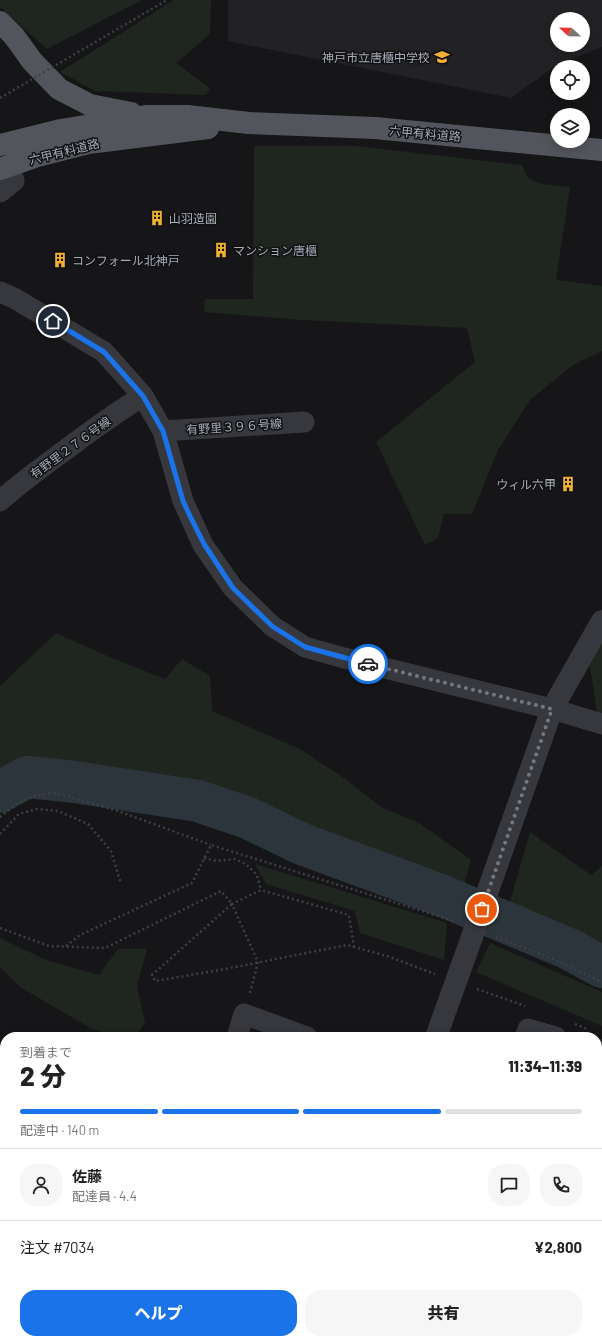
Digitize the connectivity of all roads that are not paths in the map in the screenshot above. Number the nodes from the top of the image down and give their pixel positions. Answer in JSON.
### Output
{"nodes":[{"id":1,"x":0,"y":22,"type":"edge"},
{"id":2,"x":146,"y":116,"type":"junction"},
{"id":3,"x":248,"y":123,"type":"junction"},
{"id":4,"x":0,"y":145,"type":"edge"},
{"id":5,"x":602,"y":150,"type":"edge"},
{"id":6,"x":4,"y":167,"type":"edge"},
{"id":7,"x":0,"y":192,"type":"edge"},
{"id":8,"x":0,"y":292,"type":"edge"},
{"id":9,"x":143,"y":396,"type":"junction"},
{"id":10,"x":304,"y":422,"type":"dead end"},
{"id":11,"x":163,"y":431,"type":"junction"},
{"id":12,"x":0,"y":501,"type":"edge"},
{"id":13,"x":602,"y":621,"type":"edge"},
{"id":14,"x":552,"y":709,"type":"junction"},
{"id":15,"x":602,"y":724,"type":"edge"},
{"id":16,"x":239,"y":1032,"type":"edge"},
{"id":17,"x":294,"y":1032,"type":"edge"},
{"id":18,"x":438,"y":1032,"type":"edge"},
{"id":19,"x":527,"y":1032,"type":"edge"},
{"id":20,"x":538,"y":1032,"type":"edge"}],
"edges":[{"from":1,"to":2,"type":"main road"},
{"from":2,"to":3,"type":"main road","name":"六甲有料道路"},
{"from":2,"to":4,"type":"main road"},
{"from":3,"to":5,"type":"main road","name":"六甲有料道路"},
{"from":3,"to":6,"type":"main road","name":"六甲有料道路"},
{"from":6,"to":7,"type":"street"},
{"from":8,"to":9,"type":"street"},
{"from":9,"to":11,"type":"street"},
{"from":9,"to":12,"type":"street","name":"有野里２７６号線"},
{"from":10,"to":11,"type":"street","name":"有野里３９６号線"},
{"from":11,"to":14,"type":"street"},
{"from":13,"to":14,"type":"street"},
{"from":14,"to":15,"type":"street"},
{"from":14,"to":18,"type":"street","bridge":true},
{"from":16,"to":17,"type":"street"},
{"from":19,"to":20,"type":"street"}]}
